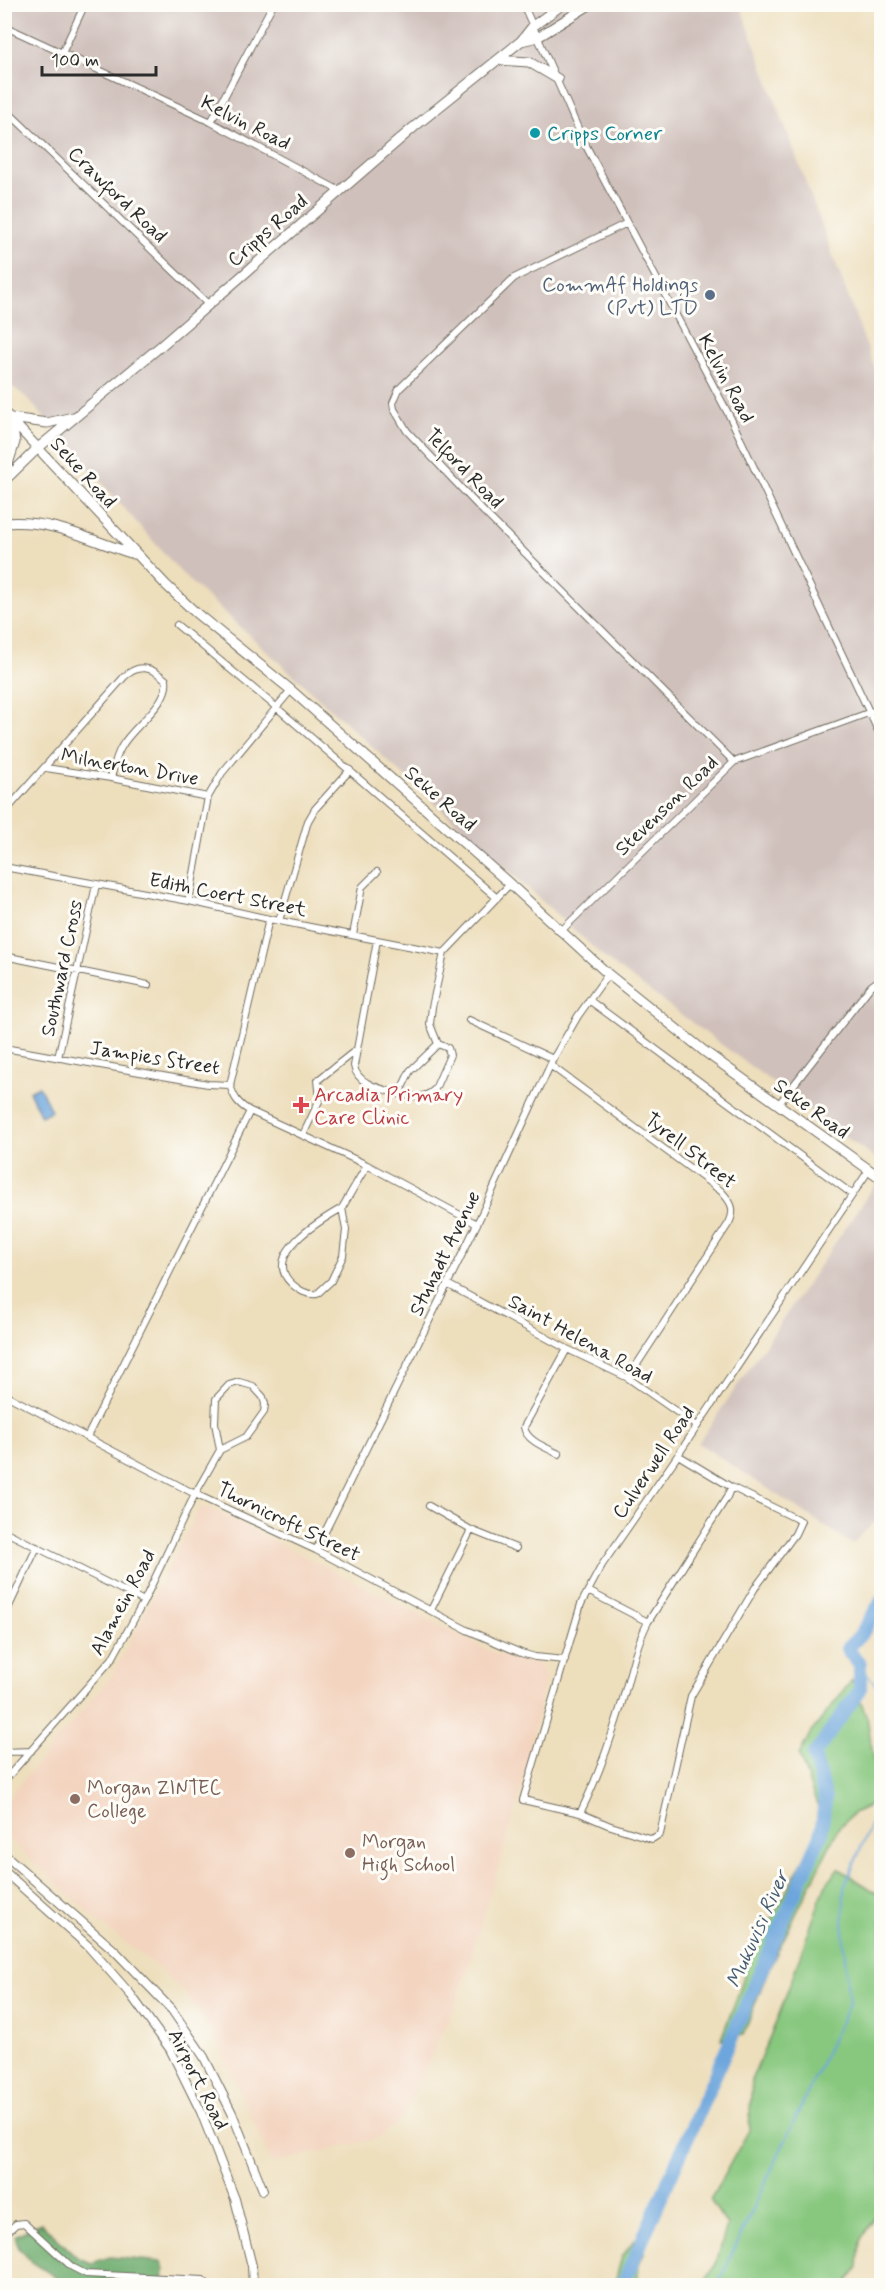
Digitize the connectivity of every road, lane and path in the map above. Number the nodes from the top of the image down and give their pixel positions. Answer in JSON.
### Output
{"nodes":[{"id":1,"x":85,"y":4,"type":"edge"},
{"id":2,"x":273,"y":4,"type":"edge"},
{"id":3,"x":523,"y":4,"type":"edge"},
{"id":4,"x":563,"y":4,"type":"edge"},
{"id":5,"x":591,"y":4,"type":"edge"},
{"id":6,"x":4,"y":26,"type":"edge"},
{"id":7,"x":533,"y":26,"type":"junction"},
{"id":8,"x":538,"y":37,"type":"junction"},
{"id":9,"x":521,"y":41,"type":"junction"},
{"id":10,"x":63,"y":51,"type":"junction"},
{"id":11,"x":498,"y":60,"type":"junction"},
{"id":12,"x":558,"y":79,"type":"junction"},
{"id":13,"x":4,"y":108,"type":"edge"},
{"id":14,"x":211,"y":122,"type":"junction"},
{"id":15,"x":340,"y":190,"type":"junction"},
{"id":16,"x":627,"y":223,"type":"junction"},
{"id":17,"x":208,"y":305,"type":"junction"},
{"id":18,"x":8,"y":415,"type":"edge"},
{"id":19,"x":76,"y":416,"type":"junction"},
{"id":20,"x":38,"y":448,"type":"junction"},
{"id":21,"x":4,"y":476,"type":"edge"},
{"id":22,"x":4,"y":481,"type":"edge"},
{"id":23,"x":4,"y":524,"type":"edge"},
{"id":24,"x":136,"y":555,"type":"junction"},
{"id":25,"x":177,"y":625,"type":"dead end"},
{"id":26,"x":291,"y":690,"type":"junction"},
{"id":27,"x":276,"y":707,"type":"junction"},
{"id":28,"x":882,"y":708,"type":"edge"},
{"id":29,"x":870,"y":713,"type":"junction"},
{"id":30,"x":882,"y":738,"type":"edge"},
{"id":31,"x":734,"y":762,"type":"junction"},
{"id":32,"x":46,"y":768,"type":"junction"},
{"id":33,"x":350,"y":770,"type":"junction"},
{"id":34,"x":111,"y":778,"type":"junction"},
{"id":35,"x":208,"y":797,"type":"junction"},
{"id":36,"x":4,"y":813,"type":"edge"},
{"id":37,"x":4,"y":867,"type":"edge"},
{"id":38,"x":377,"y":872,"type":"dead end"},
{"id":39,"x":510,"y":884,"type":"junction"},
{"id":40,"x":96,"y":885,"type":"junction"},
{"id":41,"x":497,"y":898,"type":"junction"},
{"id":42,"x":189,"y":901,"type":"junction"},
{"id":43,"x":268,"y":919,"type":"junction"},
{"id":44,"x":279,"y":921,"type":"junction"},
{"id":45,"x":560,"y":932,"type":"junction"},
{"id":46,"x":353,"y":935,"type":"junction"},
{"id":47,"x":377,"y":940,"type":"junction"},
{"id":48,"x":444,"y":953,"type":"junction"},
{"id":49,"x":4,"y":956,"type":"edge"},
{"id":50,"x":76,"y":970,"type":"junction"},
{"id":51,"x":608,"y":974,"type":"junction"},
{"id":52,"x":882,"y":978,"type":"edge"},
{"id":53,"x":147,"y":985,"type":"dead end"},
{"id":54,"x":589,"y":1000,"type":"junction"},
{"id":55,"x":469,"y":1020,"type":"dead end"},
{"id":56,"x":438,"y":1044,"type":"junction"},
{"id":57,"x":4,"y":1048,"type":"edge"},
{"id":58,"x":357,"y":1050,"type":"junction"},
{"id":59,"x":58,"y":1058,"type":"junction"},
{"id":60,"x":551,"y":1062,"type":"junction"},
{"id":61,"x":230,"y":1085,"type":"junction"},
{"id":62,"x":399,"y":1094,"type":"junction"},
{"id":63,"x":778,"y":1105,"type":"junction"},
{"id":64,"x":250,"y":1111,"type":"junction"},
{"id":65,"x":303,"y":1135,"type":"junction"},
{"id":66,"x":367,"y":1165,"type":"junction"},
{"id":67,"x":869,"y":1170,"type":"junction"},
{"id":68,"x":882,"y":1179,"type":"edge"},
{"id":69,"x":852,"y":1194,"type":"junction"},
{"id":70,"x":342,"y":1208,"type":"junction"},
{"id":71,"x":477,"y":1224,"type":"junction"},
{"id":72,"x":447,"y":1284,"type":"junction"},
{"id":73,"x":567,"y":1349,"type":"junction"},
{"id":74,"x":628,"y":1378,"type":"junction"},
{"id":75,"x":4,"y":1394,"type":"edge"},
{"id":76,"x":697,"y":1426,"type":"junction"},
{"id":77,"x":87,"y":1437,"type":"junction"},
{"id":78,"x":220,"y":1450,"type":"junction"},
{"id":79,"x":559,"y":1454,"type":"dead end"},
{"id":80,"x":678,"y":1455,"type":"junction"},
{"id":81,"x":731,"y":1487,"type":"junction"},
{"id":82,"x":195,"y":1494,"type":"junction"},
{"id":83,"x":429,"y":1506,"type":"dead end"},
{"id":84,"x":471,"y":1530,"type":"junction"},
{"id":85,"x":4,"y":1531,"type":"edge"},
{"id":86,"x":38,"y":1547,"type":"junction"},
{"id":87,"x":516,"y":1548,"type":"dead end"},
{"id":88,"x":316,"y":1550,"type":"junction"},
{"id":89,"x":588,"y":1591,"type":"junction"},
{"id":90,"x":144,"y":1600,"type":"junction"},
{"id":91,"x":431,"y":1610,"type":"junction"},
{"id":92,"x":4,"y":1617,"type":"edge"},
{"id":93,"x":648,"y":1622,"type":"junction"},
{"id":94,"x":565,"y":1660,"type":"junction"},
{"id":95,"x":31,"y":1751,"type":"junction"},
{"id":96,"x":4,"y":1752,"type":"edge"},
{"id":97,"x":4,"y":1781,"type":"edge"},
{"id":98,"x":580,"y":1813,"type":"junction"},
{"id":99,"x":4,"y":1854,"type":"edge"},
{"id":100,"x":4,"y":1871,"type":"edge"},
{"id":101,"x":263,"y":2190,"type":"dead end"},
{"id":102,"x":4,"y":2235,"type":"edge"},
{"id":103,"x":209,"y":2286,"type":"edge"},
{"id":104,"x":253,"y":2286,"type":"edge"}],
"edges":[{"from":1,"to":10,"type":"street"},
{"from":2,"to":14,"type":"street"},
{"from":3,"to":7,"type":"street","name":"Kelvin Road"},
{"from":4,"to":7,"type":"main road","name":"Cripps Road"},
{"from":5,"to":8,"type":"main road","name":"Cripps Road"},
{"from":6,"to":10,"type":"street","name":"Kelvin Road"},
{"from":7,"to":8,"type":"street","name":"Kelvin Road"},
{"from":7,"to":9,"type":"main road","name":"Cripps Road"},
{"from":8,"to":9,"type":"main road","name":"Cripps Road"},
{"from":8,"to":12,"type":"street","name":"Kelvin Road"},
{"from":9,"to":11,"type":"main road","name":"Cripps Road"},
{"from":10,"to":14,"type":"street","name":"Kelvin Road"},
{"from":11,"to":12,"type":"main road"},
{"from":11,"to":15,"type":"main road","name":"Cripps Road"},
{"from":12,"to":16,"type":"street","name":"Kelvin Road"},
{"from":13,"to":17,"type":"street","name":"Crawford Road"},
{"from":14,"to":15,"type":"street","name":"Kelvin Road"},
{"from":15,"to":17,"type":"main road","name":"Cripps Road"},
{"from":16,"to":29,"type":"street","name":"Kelvin Road"},
{"from":16,"to":31,"type":"street","name":"Telford Road"},
{"from":17,"to":19,"type":"main road","name":"Cripps Road"},
{"from":18,"to":19,"type":"main road"},
{"from":18,"to":20,"type":"main road","name":"Seke Road"},
{"from":18,"to":21,"type":"main road"},
{"from":19,"to":20,"type":"main road","name":"Cripps Road"},
{"from":20,"to":22,"type":"main road","name":"Cripps Road"},
{"from":20,"to":24,"type":"main road","name":"Seke Road"},
{"from":23,"to":24,"type":"main road"},
{"from":24,"to":26,"type":"main road","name":"Seke Road"},
{"from":25,"to":27,"type":"street"},
{"from":26,"to":27,"type":"street"},
{"from":26,"to":39,"type":"main road","name":"Seke Road"},
{"from":27,"to":33,"type":"street"},
{"from":27,"to":35,"type":"street"},
{"from":28,"to":29,"type":"street","name":"Stevenson Road"},
{"from":29,"to":30,"type":"street","name":"Kelvin Road"},
{"from":29,"to":31,"type":"street","name":"Stevenson Road"},
{"from":31,"to":45,"type":"street","name":"Stevenson Road"},
{"from":32,"to":34,"type":"street","name":"Milnerton Drive"},
{"from":32,"to":34,"type":"street"},
{"from":32,"to":36,"type":"street"},
{"from":33,"to":41,"type":"street"},
{"from":33,"to":44,"type":"street"},
{"from":34,"to":35,"type":"street","name":"Milnerton Drive"},
{"from":35,"to":42,"type":"street"},
{"from":37,"to":40,"type":"street","name":"Edith Coert Street"},
{"from":38,"to":46,"type":"street"},
{"from":39,"to":41,"type":"street"},
{"from":39,"to":45,"type":"main road","name":"Seke Road"},
{"from":40,"to":42,"type":"street","name":"Edith Coert Street"},
{"from":40,"to":50,"type":"street","name":"Southward Cross"},
{"from":41,"to":48,"type":"street"},
{"from":42,"to":43,"type":"street","name":"Edith Coert Street"},
{"from":43,"to":44,"type":"street","name":"Edith Coert Street"},
{"from":43,"to":61,"type":"street"},
{"from":44,"to":46,"type":"street","name":"Edith Coert Street"},
{"from":45,"to":51,"type":"main road","name":"Seke Road"},
{"from":46,"to":47,"type":"street","name":"Edith Coert Street"},
{"from":47,"to":48,"type":"street","name":"Edith Coert Street"},
{"from":47,"to":58,"type":"street"},
{"from":48,"to":56,"type":"street"},
{"from":49,"to":50,"type":"street"},
{"from":50,"to":53,"type":"street"},
{"from":50,"to":59,"type":"street","name":"Southward Cross"},
{"from":51,"to":54,"type":"street","name":"Stuhadt Avenue"},
{"from":51,"to":63,"type":"main road","name":"Seke Road"},
{"from":52,"to":63,"type":"street"},
{"from":54,"to":60,"type":"street","name":"Stuhadt Avenue"},
{"from":54,"to":69,"type":"street"},
{"from":55,"to":60,"type":"street"},
{"from":56,"to":62,"type":"street"},
{"from":56,"to":62,"type":"street"},
{"from":57,"to":59,"type":"street","name":"Jampies Street"},
{"from":58,"to":62,"type":"street"},
{"from":58,"to":65,"type":"street"},
{"from":59,"to":61,"type":"street","name":"Jampies Street"},
{"from":60,"to":71,"type":"street","name":"Stuhadt Avenue"},
{"from":60,"to":74,"type":"street","name":"Tyrell Street"},
{"from":61,"to":64,"type":"street","name":"Jampies Street"},
{"from":63,"to":67,"type":"main road","name":"Seke Road"},
{"from":64,"to":65,"type":"street","name":"Jampies Street"},
{"from":64,"to":77,"type":"street"},
{"from":65,"to":66,"type":"street","name":"Jampies Street"},
{"from":66,"to":70,"type":"street"},
{"from":66,"to":71,"type":"street","name":"Jampies Street"},
{"from":67,"to":68,"type":"main road","name":"Seke Road"},
{"from":67,"to":69,"type":"street","name":"Culverwell Road"},
{"from":69,"to":76,"type":"street","name":"Culverwell Road"},
{"from":70,"to":70,"type":"street"},
{"from":71,"to":72,"type":"street","name":"Stuhadt Avenue"},
{"from":72,"to":73,"type":"street","name":"Saint Helena Road"},
{"from":72,"to":88,"type":"street","name":"Stuhadt Avenue"},
{"from":73,"to":74,"type":"street","name":"Saint Helena Road"},
{"from":73,"to":79,"type":"street"},
{"from":74,"to":76,"type":"street","name":"Saint Helena Road"},
{"from":75,"to":77,"type":"street","name":"Thornicroft Street"},
{"from":76,"to":80,"type":"street","name":"Culverwell Road"},
{"from":77,"to":82,"type":"street","name":"Thornicroft Street"},
{"from":78,"to":78,"type":"street"},
{"from":78,"to":82,"type":"street","name":"Alamein Road"},
{"from":80,"to":81,"type":"street"},
{"from":80,"to":89,"type":"street","name":"Culverwell Road"},
{"from":81,"to":93,"type":"street"},
{"from":81,"to":98,"type":"street"},
{"from":82,"to":88,"type":"street","name":"Thornicroft Street"},
{"from":82,"to":90,"type":"street","name":"Alamein Road"},
{"from":83,"to":84,"type":"street"},
{"from":84,"to":87,"type":"street"},
{"from":84,"to":91,"type":"street"},
{"from":85,"to":86,"type":"street"},
{"from":86,"to":90,"type":"street"},
{"from":86,"to":92,"type":"street"},
{"from":88,"to":91,"type":"street","name":"Thornicroft Street"},
{"from":89,"to":93,"type":"street"},
{"from":89,"to":94,"type":"street","name":"Culverwell Road"},
{"from":90,"to":95,"type":"street","name":"Alamein Road"},
{"from":91,"to":94,"type":"street","name":"Thornicroft Street"},
{"from":93,"to":98,"type":"street"},
{"from":94,"to":98,"type":"street","name":"Culverwell Road"},
{"from":95,"to":96,"type":"street"},
{"from":95,"to":97,"type":"street","name":"Alamein Road"},
{"from":99,"to":101,"type":"street","name":"Airport Road"},
{"from":100,"to":104,"type":"street","name":"Airport Road"},
{"from":102,"to":103,"type":"street"}]}
